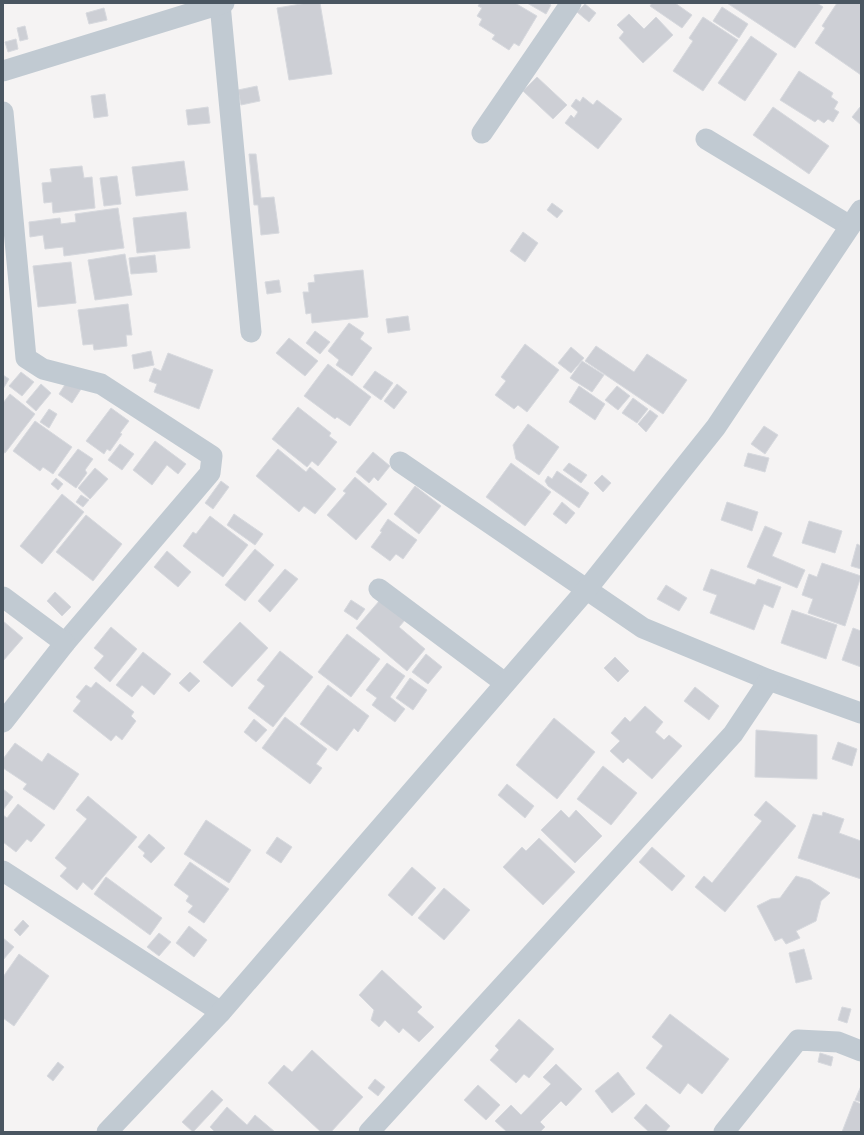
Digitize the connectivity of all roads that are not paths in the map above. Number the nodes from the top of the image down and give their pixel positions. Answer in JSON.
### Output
{"nodes":[{"id":1,"x":571,"y":3,"type":"edge"},
{"id":2,"x":222,"y":4,"type":"edge"},
{"id":3,"x":3,"y":71,"type":"edge"},
{"id":4,"x":3,"y":112,"type":"edge"},
{"id":5,"x":482,"y":133,"type":"dead end"},
{"id":6,"x":706,"y":139,"type":"dead end"},
{"id":7,"x":856,"y":218,"type":"edge"},
{"id":8,"x":251,"y":332,"type":"dead end"},
{"id":9,"x":400,"y":462,"type":"dead end"},
{"id":10,"x":379,"y":589,"type":"dead end"},
{"id":11,"x":587,"y":589,"type":"junction"},
{"id":12,"x":3,"y":597,"type":"edge"},
{"id":13,"x":64,"y":643,"type":"junction"},
{"id":14,"x":769,"y":680,"type":"junction"},
{"id":15,"x":504,"y":683,"type":"junction"},
{"id":16,"x":861,"y":714,"type":"edge"},
{"id":17,"x":3,"y":722,"type":"edge"},
{"id":18,"x":3,"y":871,"type":"edge"},
{"id":19,"x":221,"y":1012,"type":"junction"},
{"id":20,"x":861,"y":1051,"type":"edge"},
{"id":21,"x":107,"y":1132,"type":"edge"},
{"id":22,"x":369,"y":1132,"type":"edge"},
{"id":23,"x":724,"y":1132,"type":"edge"}],
"edges":[{"from":1,"to":5,"type":"street"},
{"from":2,"to":3,"type":"street"},
{"from":2,"to":8,"type":"street"},
{"from":4,"to":13,"type":"street"},
{"from":6,"to":7,"type":"street"},
{"from":7,"to":11,"type":"street"},
{"from":9,"to":11,"type":"street"},
{"from":10,"to":15,"type":"street"},
{"from":11,"to":14,"type":"street"},
{"from":11,"to":15,"type":"street"},
{"from":12,"to":13,"type":"street"},
{"from":13,"to":17,"type":"street"},
{"from":14,"to":16,"type":"street"},
{"from":14,"to":22,"type":"street"},
{"from":15,"to":19,"type":"street"},
{"from":18,"to":19,"type":"street"},
{"from":19,"to":21,"type":"street"},
{"from":20,"to":23,"type":"street"}]}
